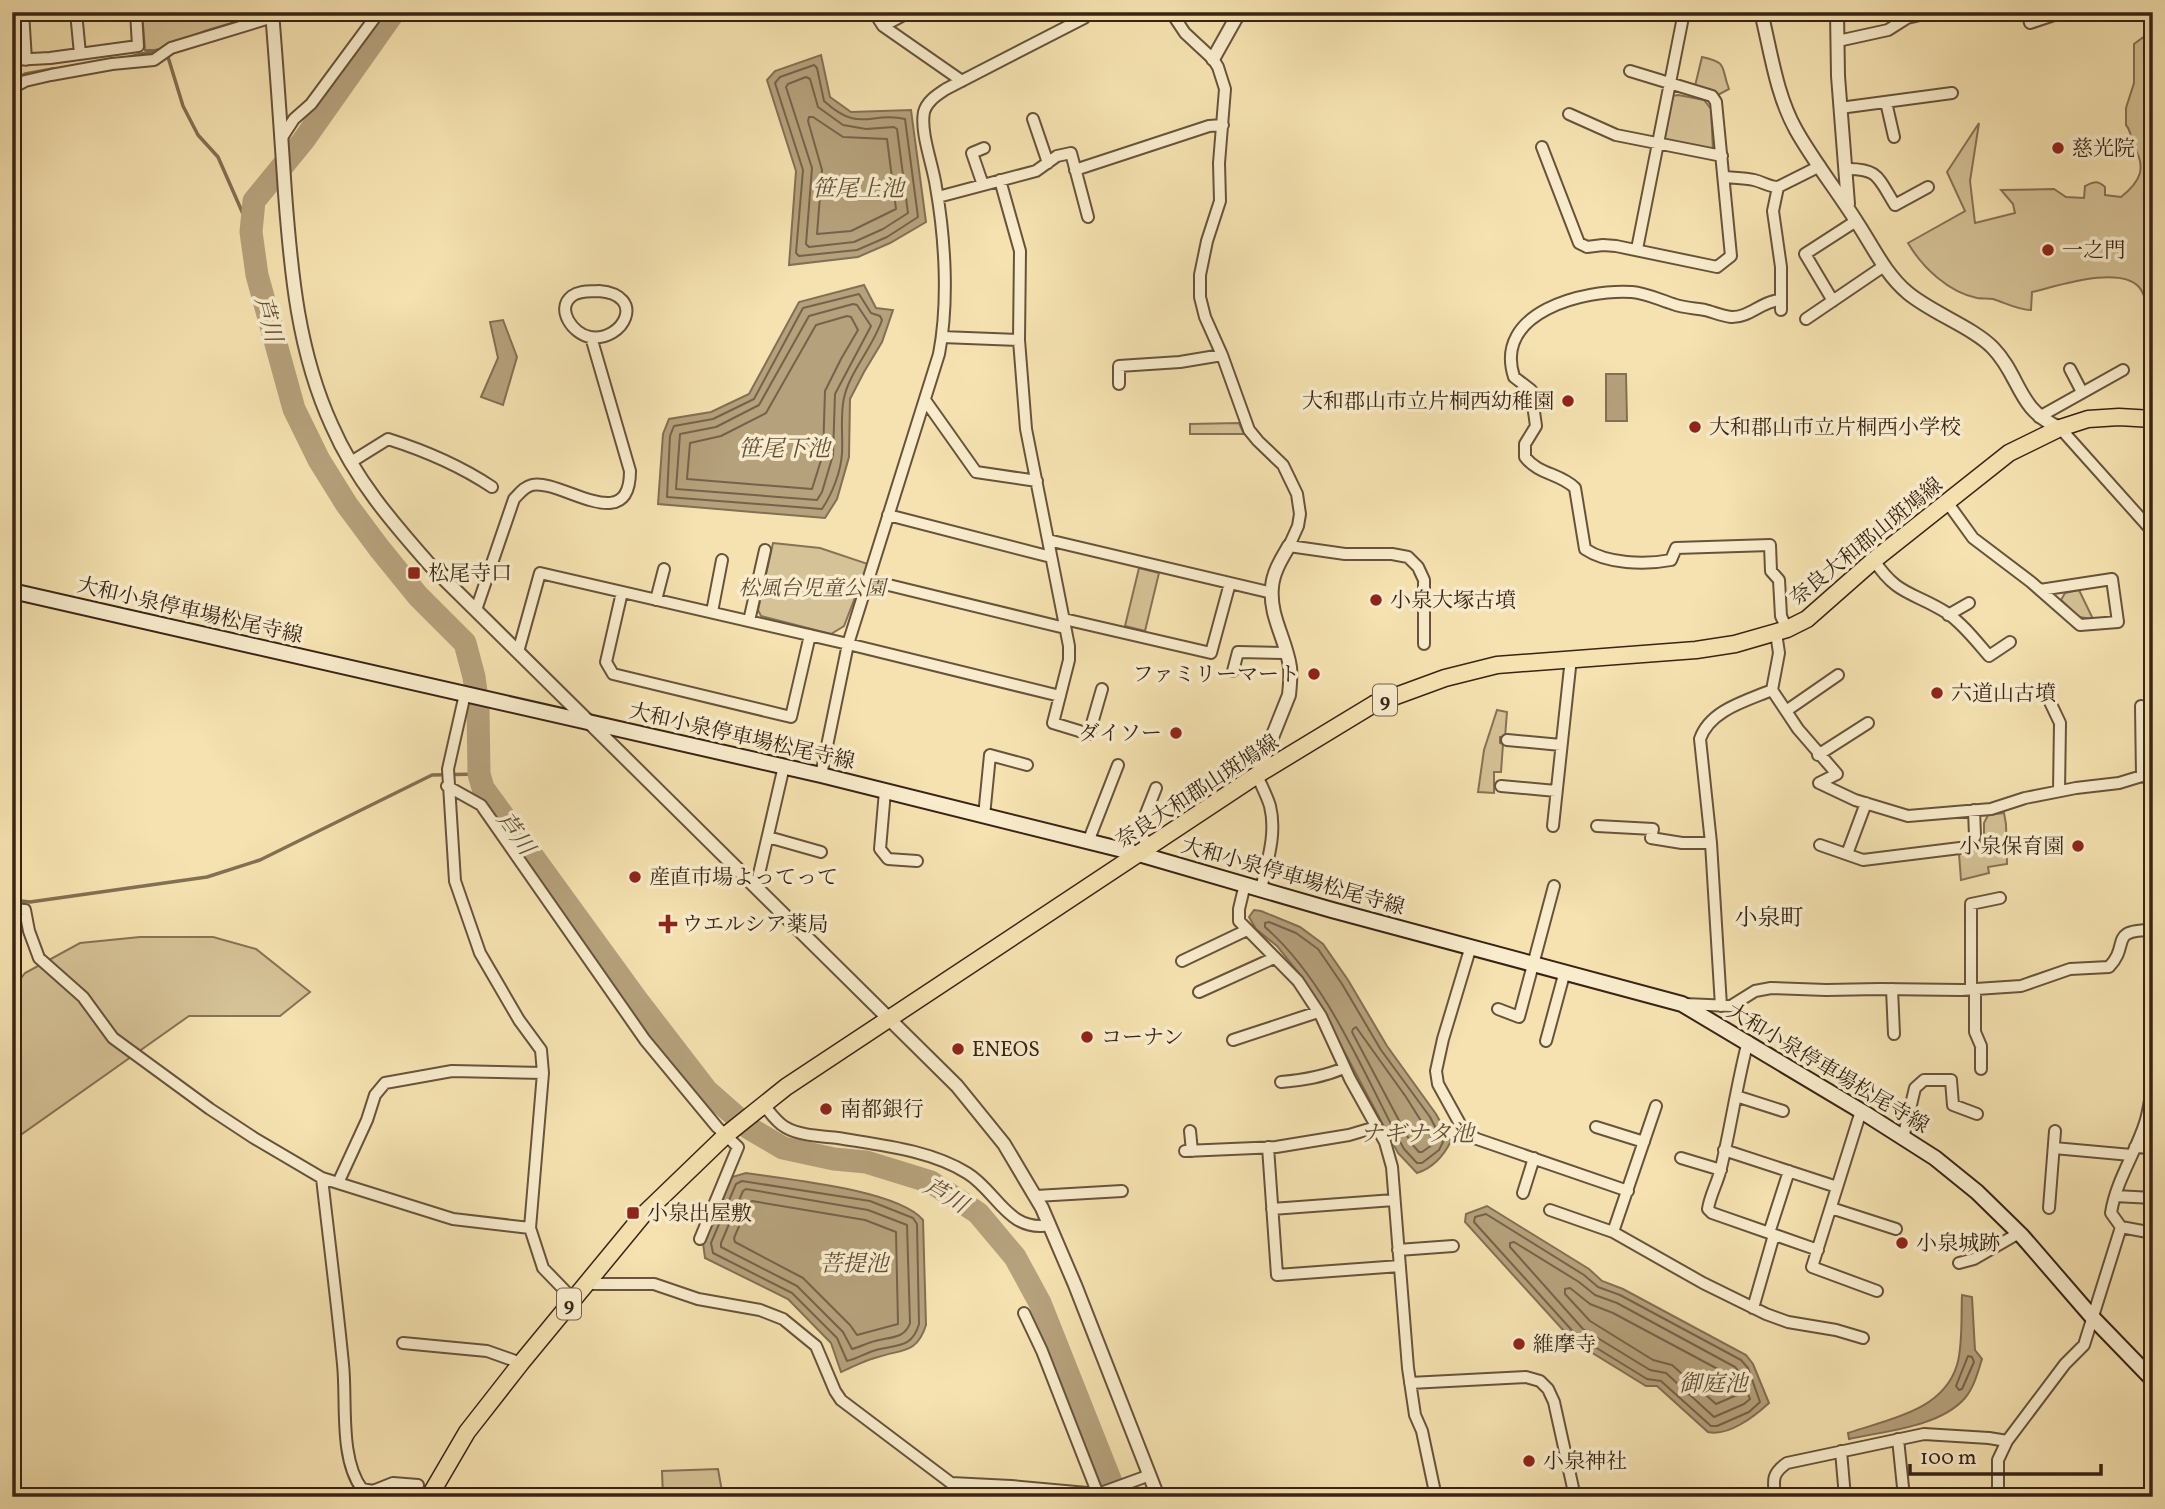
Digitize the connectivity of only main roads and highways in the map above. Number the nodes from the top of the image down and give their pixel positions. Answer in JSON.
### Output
{"nodes":[{"id":1,"x":2153,"y":419,"type":"edge"},
{"id":2,"x":12,"y":591,"type":"edge"},
{"id":3,"x":1144,"y":851,"type":"junction"},
{"id":4,"x":2153,"y":1380,"type":"edge"},
{"id":5,"x":423,"y":1491,"type":"edge"}],
"edges":[{"from":1,"to":3,"type":"main road","name":"奈良大和郡山斑鳩線","number":"9"},
{"from":2,"to":3,"type":"main road","name":"大和小泉停車場松尾寺線"},
{"from":3,"to":4,"type":"main road","name":"大和小泉停車場松尾寺線"},
{"from":3,"to":5,"type":"main road","name":"奈良大和郡山斑鳩線","number":"9"}]}
